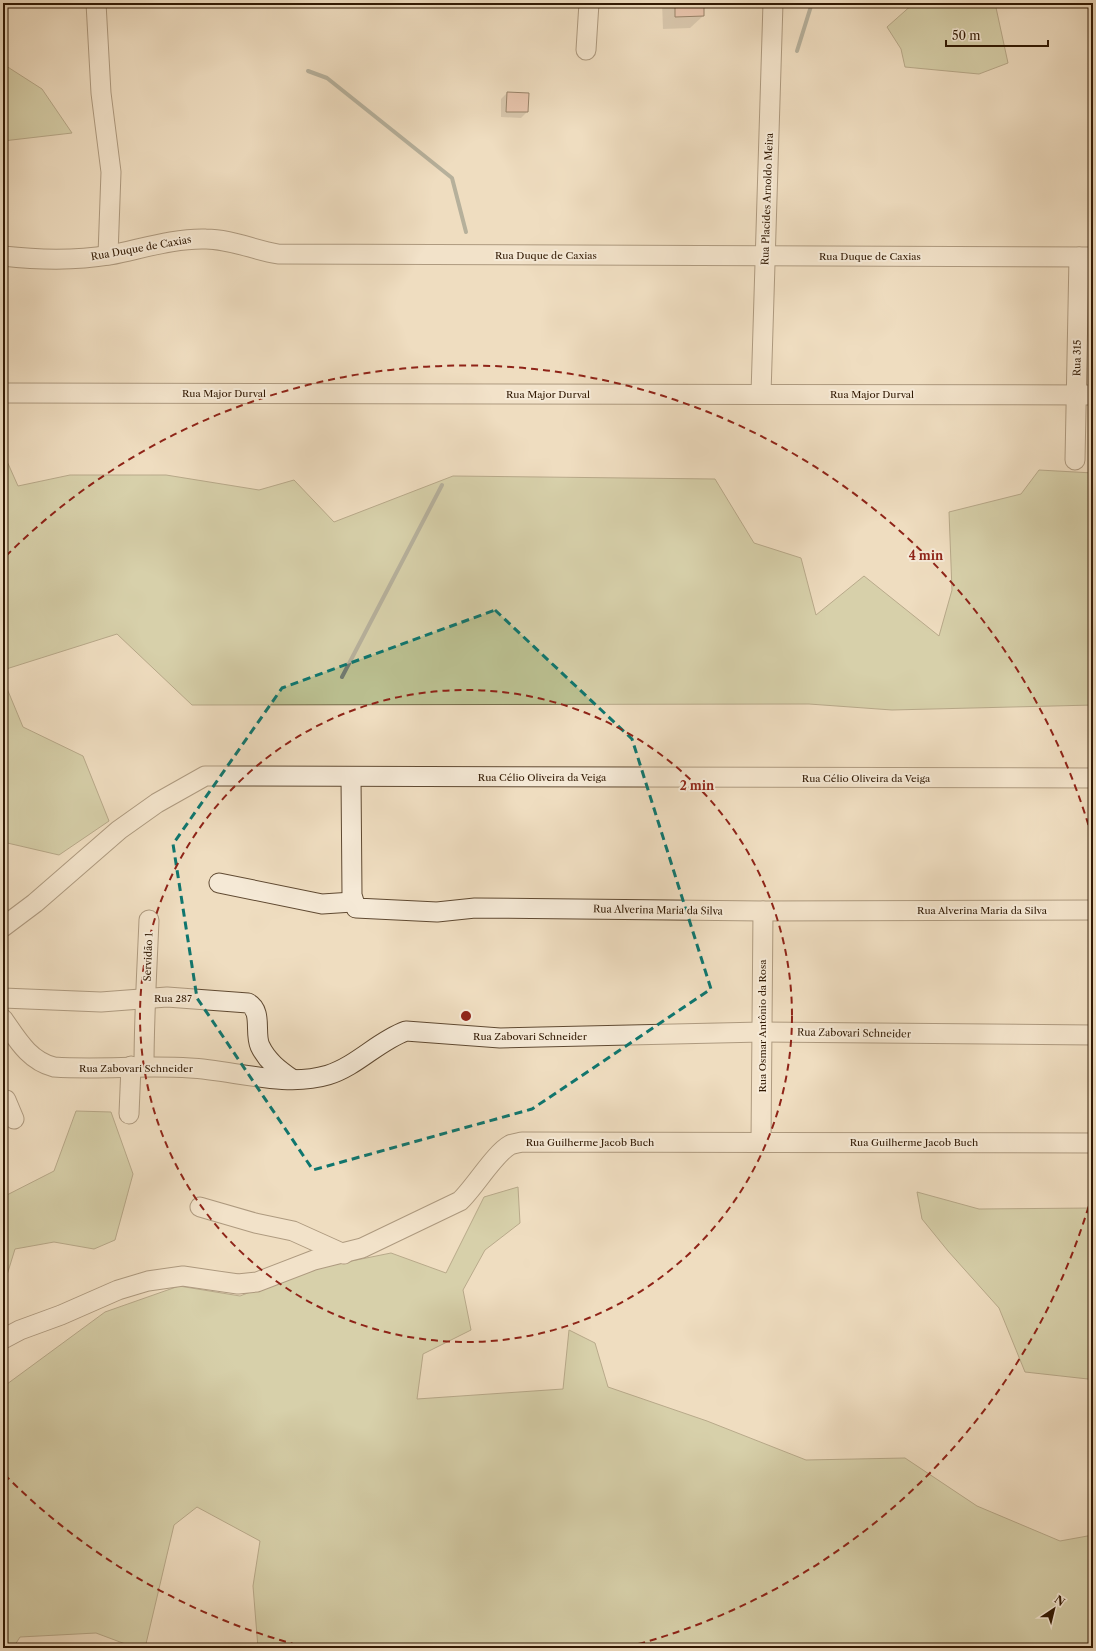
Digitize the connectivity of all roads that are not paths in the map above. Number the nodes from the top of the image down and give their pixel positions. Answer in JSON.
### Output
{"nodes":[{"id":1,"x":96,"y":3,"type":"edge"},
{"id":2,"x":589,"y":3,"type":"edge"},
{"id":3,"x":772,"y":3,"type":"edge"},
{"id":4,"x":586,"y":50,"type":"dead end"},
{"id":5,"x":108,"y":255,"type":"junction"},
{"id":6,"x":765,"y":255,"type":"junction"},
{"id":7,"x":3,"y":256,"type":"edge"},
{"id":8,"x":1086,"y":257,"type":"edge"},
{"id":9,"x":3,"y":393,"type":"edge"},
{"id":10,"x":761,"y":394,"type":"junction"},
{"id":11,"x":1084,"y":395,"type":"edge"},
{"id":12,"x":1075,"y":460,"type":"dead end"},
{"id":13,"x":351,"y":777,"type":"junction"},
{"id":14,"x":1093,"y":778,"type":"edge"},
{"id":15,"x":219,"y":883,"type":"dead end"},
{"id":16,"x":353,"y":902,"type":"junction"},
{"id":17,"x":1093,"y":910,"type":"edge"},
{"id":18,"x":763,"y":911,"type":"junction"},
{"id":19,"x":149,"y":920,"type":"dead end"},
{"id":20,"x":3,"y":927,"type":"edge"},
{"id":21,"x":3,"y":998,"type":"edge"},
{"id":22,"x":146,"y":998,"type":"junction"},
{"id":23,"x":3,"y":1019,"type":"edge"},
{"id":24,"x":762,"y":1032,"type":"junction"},
{"id":25,"x":1093,"y":1035,"type":"edge"},
{"id":26,"x":137,"y":1066,"type":"junction"},
{"id":27,"x":292,"y":1079,"type":"junction"},
{"id":28,"x":3,"y":1100,"type":"edge"},
{"id":29,"x":129,"y":1114,"type":"dead end"},
{"id":30,"x":14,"y":1119,"type":"dead end"},
{"id":31,"x":761,"y":1142,"type":"junction"},
{"id":32,"x":1093,"y":1143,"type":"edge"},
{"id":33,"x":200,"y":1207,"type":"dead end"},
{"id":34,"x":344,"y":1254,"type":"junction"},
{"id":35,"x":3,"y":1339,"type":"edge"}],
"edges":[{"from":1,"to":5,"type":"street"},
{"from":2,"to":4,"type":"street"},
{"from":3,"to":6,"type":"street","name":"Rua Placides Arnoldo Meira"},
{"from":5,"to":6,"type":"street","name":"Rua Duque de Caxias"},
{"from":5,"to":7,"type":"street","name":"Rua Duque de Caxias"},
{"from":6,"to":8,"type":"street","name":"Rua Duque de Caxias"},
{"from":6,"to":10,"type":"street","name":"Rua Placides Arnoldo Meira"},
{"from":8,"to":11,"type":"street","name":"Rua 315"},
{"from":9,"to":10,"type":"street","name":"Rua Major Durval"},
{"from":10,"to":11,"type":"street","name":"Rua Major Durval"},
{"from":11,"to":12,"type":"street","name":"Rua 315"},
{"from":13,"to":14,"type":"street","name":"Rua Célio Oliveira da Veiga"},
{"from":13,"to":16,"type":"street"},
{"from":13,"to":20,"type":"street","name":"Rua Célio Oliveira da Veiga"},
{"from":15,"to":16,"type":"street"},
{"from":16,"to":18,"type":"street","name":"Rua Alverina Maria da Silva"},
{"from":17,"to":18,"type":"street","name":"Rua Alverina Maria da Silva"},
{"from":18,"to":24,"type":"street","name":"Rua Osmar Antônio da Rosa"},
{"from":19,"to":22,"type":"street","name":"Servidão 1"},
{"from":21,"to":22,"type":"street","name":"Rua 287"},
{"from":22,"to":26,"type":"street","name":"Servidão 1"},
{"from":22,"to":27,"type":"street","name":"Rua 287"},
{"from":23,"to":26,"type":"street","name":"Rua Zabovari Schneider"},
{"from":24,"to":25,"type":"street","name":"Rua Zabovari Schneider"},
{"from":24,"to":27,"type":"street","name":"Rua Zabovari Schneider"},
{"from":24,"to":31,"type":"street","name":"Rua Osmar Antônio da Rosa"},
{"from":26,"to":27,"type":"street","name":"Rua Zabovari Schneider"},
{"from":26,"to":29,"type":"street","name":"Servidão 1"},
{"from":28,"to":30,"type":"street"},
{"from":31,"to":32,"type":"street","name":"Rua Guilherme Jacob Buch"},
{"from":31,"to":34,"type":"street","name":"Rua Guilherme Jacob Buch"},
{"from":33,"to":34,"type":"street"},
{"from":34,"to":35,"type":"street","name":"Rua Guilherme Jacob Buch"}]}
